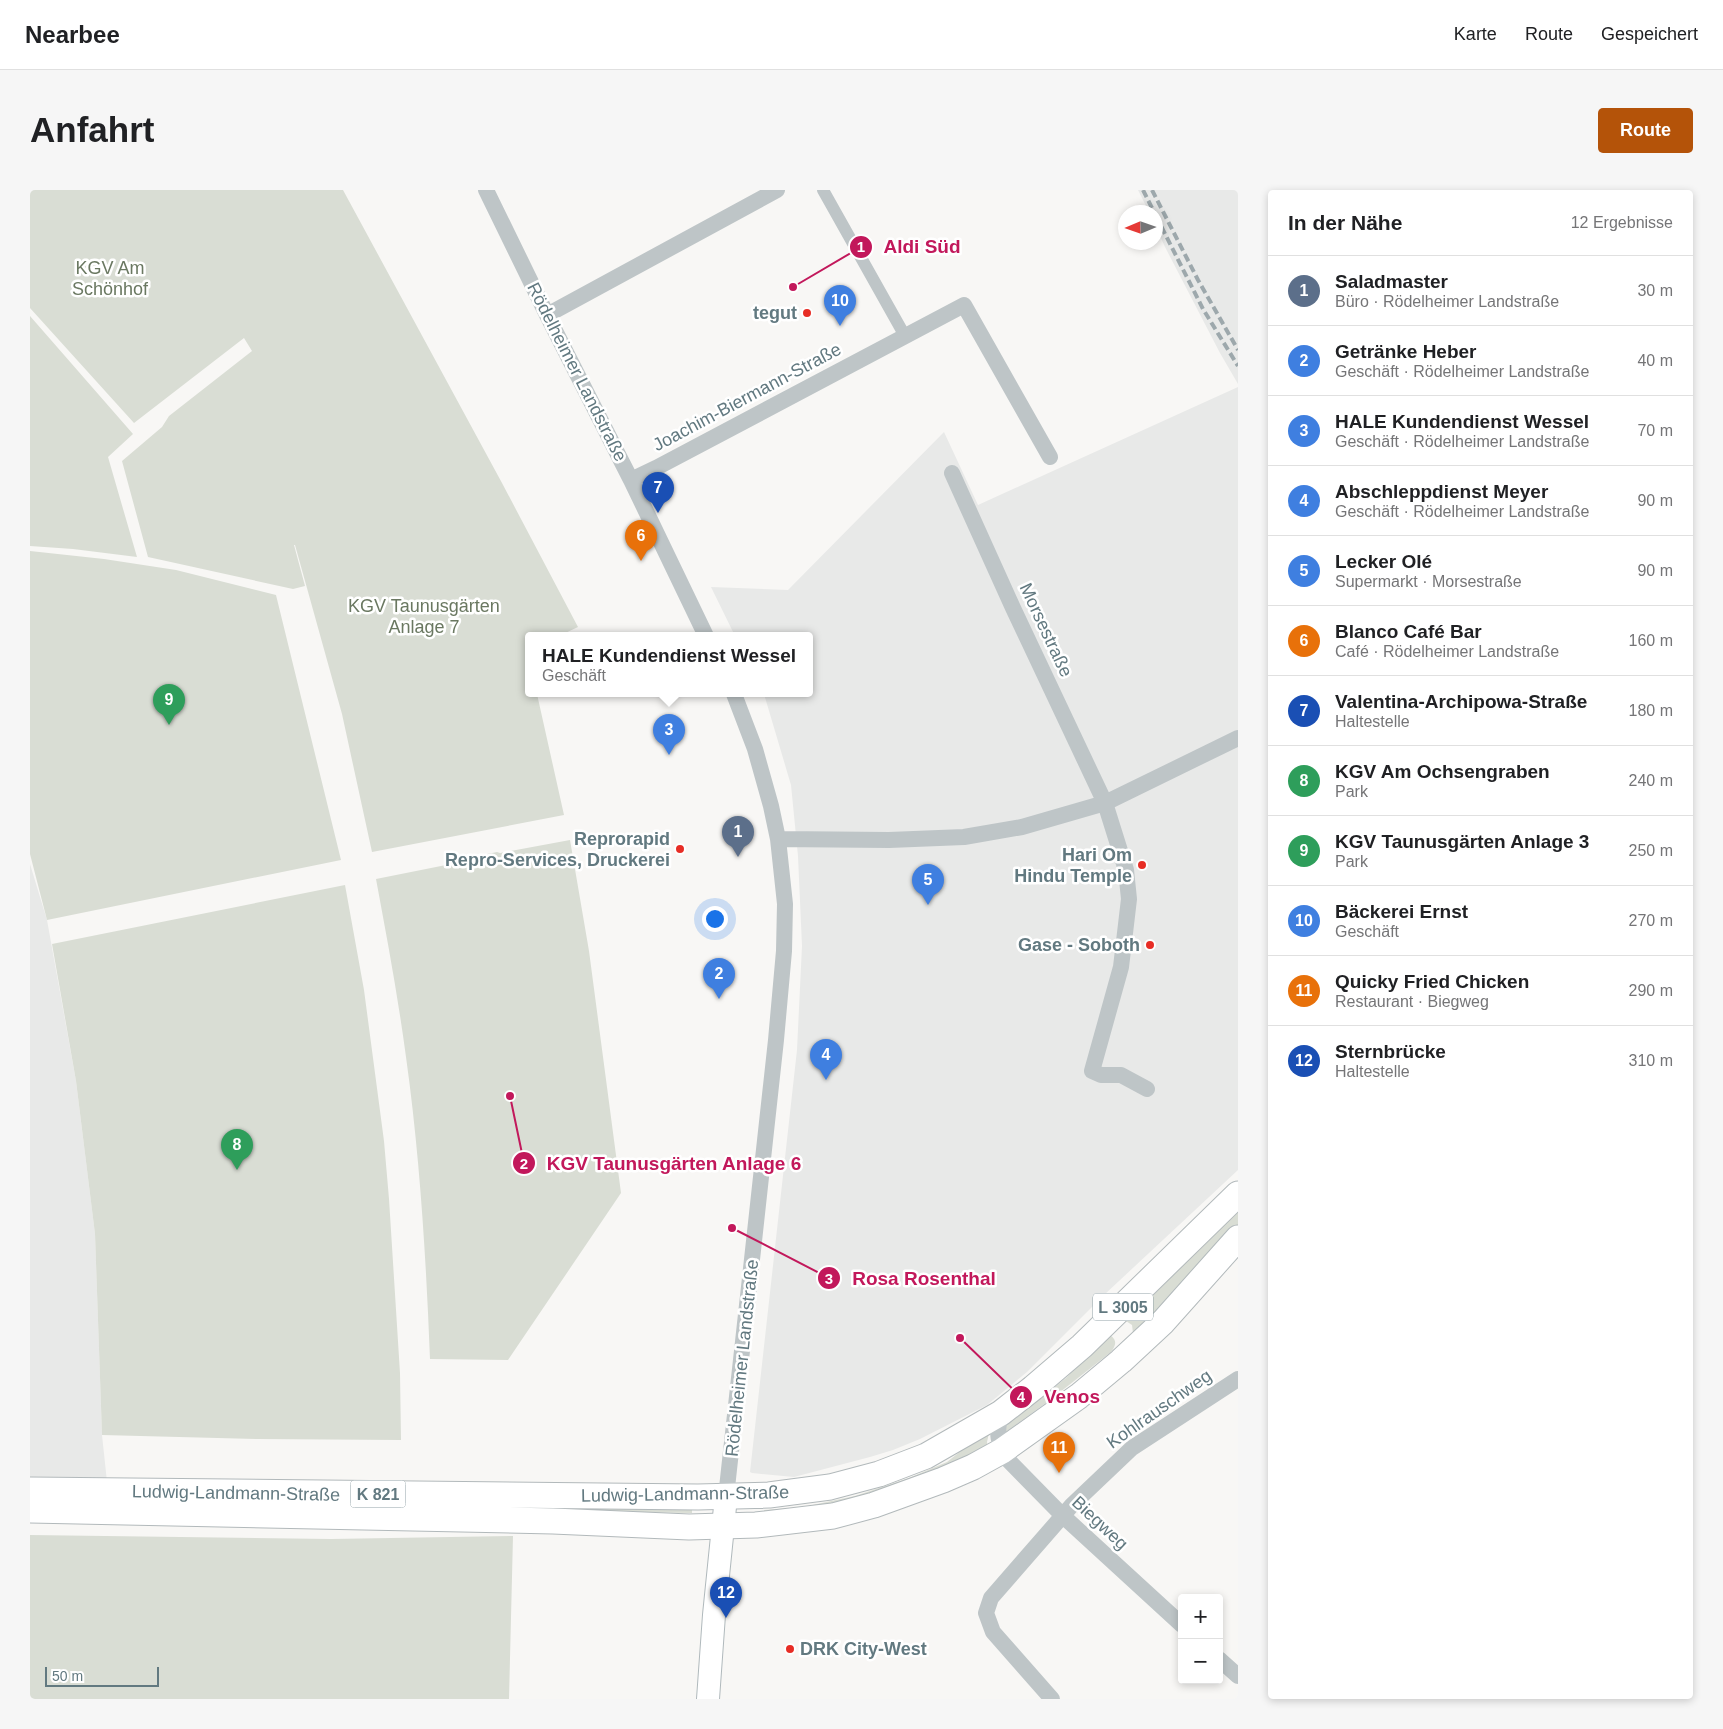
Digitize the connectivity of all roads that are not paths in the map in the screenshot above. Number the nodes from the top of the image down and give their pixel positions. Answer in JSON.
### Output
{"nodes":[{"id":1,"x":486,"y":190,"type":"edge"},
{"id":2,"x":777,"y":190,"type":"edge"},
{"id":3,"x":824,"y":190,"type":"edge"},
{"id":4,"x":547,"y":315,"type":"junction"},
{"id":5,"x":905,"y":336,"type":"junction"},
{"id":6,"x":1050,"y":458,"type":"dead end"},
{"id":7,"x":952,"y":473,"type":"dead end"},
{"id":8,"x":631,"y":480,"type":"junction"},
{"id":9,"x":704,"y":632,"type":"edge"},
{"id":10,"x":735,"y":697,"type":"edge"},
{"id":11,"x":1238,"y":738,"type":"edge"},
{"id":12,"x":1105,"y":803,"type":"junction"},
{"id":13,"x":778,"y":839,"type":"junction"},
{"id":14,"x":1147,"y":1090,"type":"dead end"},
{"id":15,"x":1238,"y":1194,"type":"edge"},
{"id":16,"x":1238,"y":1238,"type":"edge"},
{"id":17,"x":1108,"y":1321,"type":"junction"},
{"id":18,"x":1121,"y":1361,"type":"junction"},
{"id":19,"x":1238,"y":1379,"type":"edge"},
{"id":20,"x":1002,"y":1413,"type":"junction"},
{"id":21,"x":1002,"y":1451,"type":"junction"},
{"id":22,"x":30,"y":1490,"type":"edge"},
{"id":23,"x":726,"y":1497,"type":"junction"},
{"id":24,"x":30,"y":1510,"type":"edge"},
{"id":25,"x":1062,"y":1516,"type":"junction"},
{"id":26,"x":723,"y":1526,"type":"junction"},
{"id":27,"x":1178,"y":1621,"type":"edge"},
{"id":28,"x":1223,"y":1663,"type":"edge"},
{"id":29,"x":1238,"y":1676,"type":"edge"},
{"id":30,"x":708,"y":1699,"type":"edge"},
{"id":31,"x":1052,"y":1699,"type":"edge"}],
"edges":[{"from":1,"to":4,"type":"street","name":"Rödelheimer Landstraße"},
{"from":2,"to":4,"type":"street"},
{"from":3,"to":5,"type":"street"},
{"from":4,"to":8,"type":"street","name":"Rödelheimer Landstraße"},
{"from":5,"to":6,"type":"street","name":"Joachim-Biermann-Straße"},
{"from":5,"to":8,"type":"street","name":"Joachim-Biermann-Straße"},
{"from":7,"to":12,"type":"street","name":"Morsestraße"},
{"from":8,"to":9,"type":"street","name":"Rödelheimer Landstraße"},
{"from":10,"to":13,"type":"street","name":"Rödelheimer Landstraße"},
{"from":11,"to":12,"type":"street"},
{"from":12,"to":13,"type":"street"},
{"from":12,"to":14,"type":"street","name":"Morsestraße"},
{"from":13,"to":23,"type":"street","name":"Rödelheimer Landstraße"},
{"from":15,"to":17,"type":"main road","name":"Ludwig-Landmann-Straße","number":"L 3005"},
{"from":16,"to":18,"type":"main road","name":"Ludwig-Landmann-Straße","number":"L 3005"},
{"from":17,"to":18,"type":"main road"},
{"from":17,"to":20,"type":"main road","name":"Ludwig-Landmann-Straße","number":"L 3005"},
{"from":18,"to":21,"type":"main road","name":"Ludwig-Landmann-Straße","number":"L 3005"},
{"from":19,"to":25,"type":"street","name":"Kohlrauschweg"},
{"from":20,"to":21,"type":"street"},
{"from":20,"to":23,"type":"main road","name":"Ludwig-Landmann-Straße","number":"L 3005"},
{"from":21,"to":25,"type":"street","name":"Biegweg"},
{"from":21,"to":26,"type":"main road","name":"Ludwig-Landmann-Straße","number":"L 3005"},
{"from":22,"to":23,"type":"main road","name":"Ludwig-Landmann-Straße","number":"K 821"},
{"from":23,"to":26,"type":"main road","name":"Rödelheimer Landstraße"},
{"from":24,"to":26,"type":"main road","name":"Ludwig-Landmann-Straße","number":"K 821"},
{"from":25,"to":27,"type":"street","name":"Biegweg"},
{"from":25,"to":31,"type":"street","name":"Kohlrauschweg"},
{"from":26,"to":30,"type":"main road","name":"Rödelheimer Landstraße"},
{"from":28,"to":29,"type":"street"}]}
